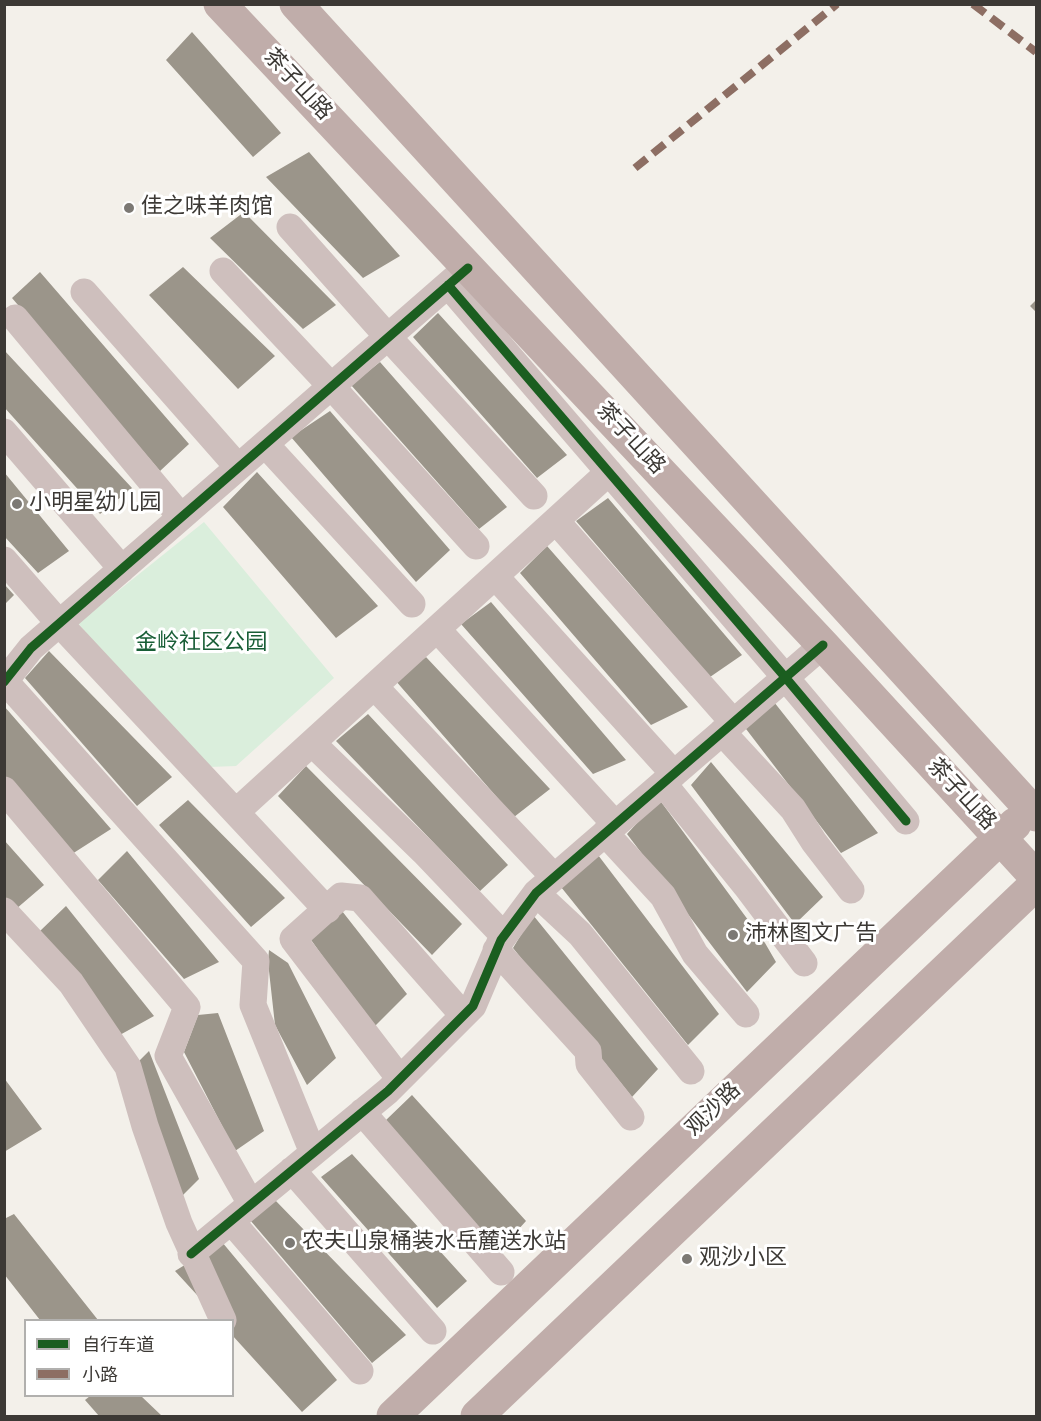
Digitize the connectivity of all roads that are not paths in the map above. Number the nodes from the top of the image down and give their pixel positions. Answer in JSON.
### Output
{"nodes":[{"id":1,"x":220,"y":4,"type":"edge"},
{"id":2,"x":296,"y":4,"type":"edge"},
{"id":3,"x":290,"y":227,"type":"dead end"},
{"id":4,"x":223,"y":271,"type":"dead end"},
{"id":5,"x":458,"y":276,"type":"junction"},
{"id":6,"x":84,"y":292,"type":"dead end"},
{"id":7,"x":15,"y":318,"type":"dead end"},
{"id":8,"x":388,"y":337,"type":"junction"},
{"id":9,"x":331,"y":386,"type":"junction"},
{"id":10,"x":4,"y":432,"type":"edge"},
{"id":11,"x":265,"y":444,"type":"junction"},
{"id":12,"x":238,"y":467,"type":"junction"},
{"id":13,"x":609,"y":472,"type":"junction"},
{"id":14,"x":534,"y":496,"type":"dead end"},
{"id":15,"x":181,"y":517,"type":"junction"},
{"id":16,"x":556,"y":521,"type":"junction"},
{"id":17,"x":476,"y":546,"type":"dead end"},
{"id":18,"x":4,"y":560,"type":"edge"},
{"id":19,"x":122,"y":569,"type":"junction"},
{"id":20,"x":495,"y":576,"type":"junction"},
{"id":21,"x":412,"y":604,"type":"dead end"},
{"id":22,"x":59,"y":623,"type":"junction"},
{"id":23,"x":436,"y":629,"type":"junction"},
{"id":24,"x":823,"y":645,"type":"junction"},
{"id":25,"x":785,"y":677,"type":"junction"},
{"id":26,"x":5,"y":681,"type":"edge"},
{"id":27,"x":374,"y":686,"type":"junction"},
{"id":28,"x":727,"y":727,"type":"junction"},
{"id":29,"x":312,"y":743,"type":"junction"},
{"id":30,"x":668,"y":779,"type":"junction"},
{"id":31,"x":4,"y":790,"type":"edge"},
{"id":32,"x":1035,"y":809,"type":"edge"},
{"id":33,"x":236,"y":812,"type":"junction"},
{"id":34,"x":906,"y":821,"type":"dead end"},
{"id":35,"x":610,"y":829,"type":"junction"},
{"id":36,"x":1000,"y":837,"type":"junction"},
{"id":37,"x":1036,"y":877,"type":"edge"},
{"id":38,"x":545,"y":885,"type":"junction"},
{"id":39,"x":1036,"y":885,"type":"edge"},
{"id":40,"x":851,"y":890,"type":"dead end"},
{"id":41,"x":327,"y":910,"type":"junction"},
{"id":42,"x":4,"y":911,"type":"edge"},
{"id":43,"x":500,"y":943,"type":"junction"},
{"id":44,"x":804,"y":963,"type":"dead end"},
{"id":45,"x":746,"y":1014,"type":"dead end"},
{"id":46,"x":463,"y":1015,"type":"junction"},
{"id":47,"x":691,"y":1071,"type":"dead end"},
{"id":48,"x":400,"y":1079,"type":"junction"},
{"id":49,"x":362,"y":1112,"type":"junction"},
{"id":50,"x":631,"y":1117,"type":"dead end"},
{"id":51,"x":314,"y":1153,"type":"junction"},
{"id":52,"x":292,"y":1170,"type":"junction"},
{"id":53,"x":252,"y":1204,"type":"junction"},
{"id":54,"x":231,"y":1221,"type":"junction"},
{"id":55,"x":191,"y":1254,"type":"junction"},
{"id":56,"x":501,"y":1272,"type":"dead end"},
{"id":57,"x":223,"y":1319,"type":"edge"},
{"id":58,"x":433,"y":1331,"type":"dead end"},
{"id":59,"x":360,"y":1371,"type":"dead end"},
{"id":60,"x":393,"y":1416,"type":"edge"},
{"id":61,"x":477,"y":1416,"type":"edge"}],
"edges":[{"from":1,"to":5,"type":"main road","name":"茶子山路"},
{"from":2,"to":32,"type":"main road","name":"茶子山路"},
{"from":3,"to":8,"type":"street"},
{"from":4,"to":9,"type":"street"},
{"from":5,"to":8,"type":"street"},
{"from":5,"to":13,"type":"street"},
{"from":5,"to":24,"type":"main road","name":"茶子山路"},
{"from":6,"to":12,"type":"street"},
{"from":7,"to":15,"type":"street"},
{"from":8,"to":9,"type":"street"},
{"from":8,"to":14,"type":"street"},
{"from":9,"to":11,"type":"street"},
{"from":9,"to":17,"type":"street"},
{"from":10,"to":19,"type":"street"},
{"from":11,"to":12,"type":"street"},
{"from":11,"to":21,"type":"street"},
{"from":12,"to":15,"type":"street"},
{"from":13,"to":16,"type":"street"},
{"from":13,"to":25,"type":"street"},
{"from":15,"to":19,"type":"street"},
{"from":16,"to":20,"type":"street"},
{"from":16,"to":28,"type":"street"},
{"from":18,"to":22,"type":"street"},
{"from":19,"to":22,"type":"street"},
{"from":20,"to":23,"type":"street"},
{"from":20,"to":30,"type":"street"},
{"from":22,"to":26,"type":"street"},
{"from":22,"to":33,"type":"street"},
{"from":23,"to":27,"type":"street"},
{"from":23,"to":35,"type":"street"},
{"from":24,"to":25,"type":"street"},
{"from":24,"to":36,"type":"main road","name":"茶子山路"},
{"from":25,"to":28,"type":"street"},
{"from":25,"to":34,"type":"street"},
{"from":26,"to":51,"type":"street"},
{"from":27,"to":29,"type":"street"},
{"from":27,"to":38,"type":"street"},
{"from":28,"to":30,"type":"street"},
{"from":28,"to":40,"type":"street"},
{"from":29,"to":33,"type":"street"},
{"from":29,"to":43,"type":"street"},
{"from":30,"to":35,"type":"street"},
{"from":30,"to":44,"type":"street"},
{"from":31,"to":53,"type":"street"},
{"from":32,"to":36,"type":"main road","name":"观沙路"},
{"from":33,"to":41,"type":"street"},
{"from":35,"to":38,"type":"street"},
{"from":35,"to":45,"type":"street"},
{"from":36,"to":37,"type":"main road","name":"茶子山路"},
{"from":36,"to":60,"type":"main road","name":"观沙路"},
{"from":38,"to":43,"type":"street"},
{"from":38,"to":47,"type":"street"},
{"from":39,"to":61,"type":"main road"},
{"from":41,"to":46,"type":"street"},
{"from":41,"to":48,"type":"street"},
{"from":42,"to":55,"type":"street"},
{"from":43,"to":46,"type":"street"},
{"from":43,"to":50,"type":"street"},
{"from":46,"to":48,"type":"street"},
{"from":48,"to":49,"type":"street"},
{"from":49,"to":51,"type":"street"},
{"from":49,"to":56,"type":"street"},
{"from":51,"to":52,"type":"street"},
{"from":52,"to":53,"type":"street"},
{"from":52,"to":58,"type":"street"},
{"from":53,"to":54,"type":"street"},
{"from":54,"to":55,"type":"street"},
{"from":54,"to":59,"type":"street"},
{"from":55,"to":57,"type":"street"}]}
